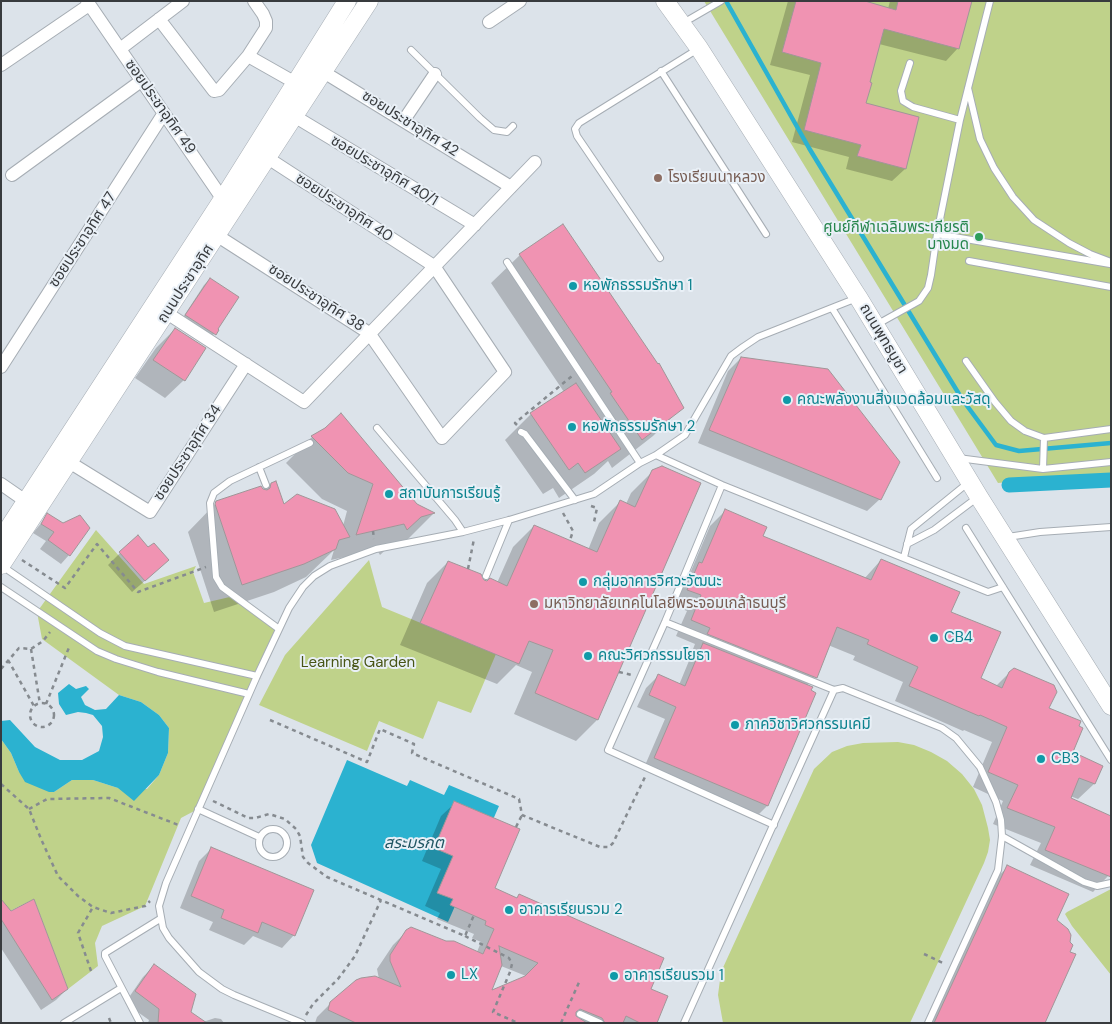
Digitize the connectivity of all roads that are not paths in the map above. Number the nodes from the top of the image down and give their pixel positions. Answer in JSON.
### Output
{"nodes":[{"id":1,"x":183,"y":1,"type":"edge"},
{"id":2,"x":254,"y":1,"type":"edge"},
{"id":3,"x":347,"y":1,"type":"edge"},
{"id":4,"x":369,"y":1,"type":"edge"},
{"id":5,"x":520,"y":1,"type":"edge"},
{"id":6,"x":666,"y":1,"type":"edge"},
{"id":7,"x":721,"y":1,"type":"edge"},
{"id":8,"x":990,"y":1,"type":"edge"},
{"id":9,"x":88,"y":3,"type":"edge"},
{"id":10,"x":159,"y":19,"type":"junction"},
{"id":11,"x":489,"y":22,"type":"dead end"},
{"id":12,"x":682,"y":24,"type":"junction"},
{"id":13,"x":699,"y":48,"type":"junction"},
{"id":14,"x":120,"y":49,"type":"junction"},
{"id":15,"x":411,"y":50,"type":"dead end"},
{"id":16,"x":248,"y":56,"type":"junction"},
{"id":17,"x":308,"y":62,"type":"junction"},
{"id":18,"x":910,"y":63,"type":"dead end"},
{"id":19,"x":1,"y":65,"type":"edge"},
{"id":20,"x":323,"y":71,"type":"junction"},
{"id":21,"x":661,"y":71,"type":"junction"},
{"id":22,"x":435,"y":74,"type":"junction"},
{"id":23,"x":141,"y":81,"type":"junction"},
{"id":24,"x":302,"y":87,"type":"junction"},
{"id":25,"x":968,"y":87,"type":"junction"},
{"id":26,"x":164,"y":113,"type":"junction"},
{"id":27,"x":294,"y":116,"type":"junction"},
{"id":28,"x":404,"y":120,"type":"junction"},
{"id":29,"x":960,"y":120,"type":"junction"},
{"id":30,"x":513,"y":126,"type":"dead end"},
{"id":31,"x":260,"y":154,"type":"junction"},
{"id":32,"x":535,"y":162,"type":"dead end"},
{"id":33,"x":12,"y":175,"type":"dead end"},
{"id":34,"x":512,"y":187,"type":"junction"},
{"id":35,"x":228,"y":206,"type":"junction"},
{"id":36,"x":475,"y":225,"type":"junction"},
{"id":37,"x":211,"y":231,"type":"junction"},
{"id":38,"x":766,"y":234,"type":"dead end"},
{"id":39,"x":937,"y":234,"type":"junction"},
{"id":40,"x":660,"y":258,"type":"dead end"},
{"id":41,"x":969,"y":261,"type":"dead end"},
{"id":42,"x":507,"y":262,"type":"dead end"},
{"id":43,"x":1111,"y":263,"type":"edge"},
{"id":44,"x":434,"y":266,"type":"junction"},
{"id":45,"x":1111,"y":287,"type":"edge"},
{"id":46,"x":858,"y":297,"type":"junction"},
{"id":47,"x":832,"y":308,"type":"junction"},
{"id":48,"x":161,"y":309,"type":"junction"},
{"id":49,"x":875,"y":325,"type":"junction"},
{"id":50,"x":369,"y":333,"type":"junction"},
{"id":51,"x":966,"y":361,"type":"dead end"},
{"id":52,"x":246,"y":364,"type":"junction"},
{"id":53,"x":1,"y":367,"type":"edge"},
{"id":54,"x":377,"y":428,"type":"dead end"},
{"id":55,"x":1111,"y":429,"type":"edge"},
{"id":56,"x":521,"y":432,"type":"road end"},
{"id":57,"x":1044,"y":438,"type":"junction"},
{"id":58,"x":310,"y":442,"type":"dead end"},
{"id":59,"x":656,"y":455,"type":"junction"},
{"id":60,"x":955,"y":458,"type":"junction"},
{"id":61,"x":69,"y":462,"type":"junction"},
{"id":62,"x":1111,"y":462,"type":"edge"},
{"id":63,"x":640,"y":463,"type":"junction"},
{"id":64,"x":259,"y":467,"type":"junction"},
{"id":65,"x":1043,"y":469,"type":"junction"},
{"id":66,"x":937,"y":478,"type":"dead end"},
{"id":67,"x":970,"y":481,"type":"junction"},
{"id":68,"x":1,"y":484,"type":"edge"},
{"id":69,"x":722,"y":484,"type":"junction"},
{"id":70,"x":266,"y":485,"type":"dead end"},
{"id":71,"x":979,"y":497,"type":"junction"},
{"id":72,"x":575,"y":500,"type":"junction"},
{"id":73,"x":27,"y":502,"type":"junction"},
{"id":74,"x":510,"y":520,"type":"junction"},
{"id":75,"x":1111,"y":527,"type":"edge"},
{"id":76,"x":966,"y":528,"type":"dead end"},
{"id":77,"x":463,"y":532,"type":"junction"},
{"id":78,"x":1005,"y":538,"type":"junction"},
{"id":79,"x":907,"y":544,"type":"junction"},
{"id":80,"x":904,"y":557,"type":"junction"},
{"id":81,"x":3,"y":558,"type":"edge"},
{"id":82,"x":486,"y":576,"type":"dead end"},
{"id":83,"x":1,"y":587,"type":"edge"},
{"id":84,"x":1003,"y":587,"type":"junction"},
{"id":85,"x":665,"y":622,"type":"junction"},
{"id":86,"x":278,"y":629,"type":"junction"},
{"id":87,"x":257,"y":676,"type":"junction"},
{"id":88,"x":834,"y":690,"type":"junction"},
{"id":89,"x":249,"y":694,"type":"junction"},
{"id":90,"x":1111,"y":706,"type":"edge"},
{"id":91,"x":1111,"y":760,"type":"edge"},
{"id":92,"x":198,"y":809,"type":"junction"},
{"id":93,"x":774,"y":825,"type":"junction"},
{"id":94,"x":1002,"y":836,"type":"junction"},
{"id":95,"x":259,"y":837,"type":"junction"},
{"id":96,"x":1111,"y":883,"type":"edge"},
{"id":97,"x":160,"y":918,"type":"junction"},
{"id":98,"x":121,"y":988,"type":"junction"},
{"id":99,"x":580,"y":1014,"type":"dead end"},
{"id":100,"x":304,"y":1020,"type":"edge"},
{"id":101,"x":64,"y":1023,"type":"edge"},
{"id":102,"x":140,"y":1023,"type":"edge"},
{"id":103,"x":600,"y":1023,"type":"edge"},
{"id":104,"x":684,"y":1023,"type":"edge"},
{"id":105,"x":928,"y":1023,"type":"edge"}],
"edges":[{"from":1,"to":10,"type":"street"},
{"from":2,"to":16,"type":"street"},
{"from":3,"to":17,"type":"main road","name":"ถนนประชาอุทิศ"},
{"from":4,"to":20,"type":"main road","name":"ถนนประชาอุทิศ"},
{"from":5,"to":11,"type":"street"},
{"from":6,"to":12,"type":"main road","name":"ถนนพุทธบูชา"},
{"from":7,"to":12,"type":"lane"},
{"from":8,"to":25,"type":"lane"},
{"from":9,"to":14,"type":"street","name":"ซอยประชาอุทิศ 49"},
{"from":9,"to":19,"type":"street"},
{"from":10,"to":14,"type":"street"},
{"from":10,"to":16,"type":"street"},
{"from":12,"to":13,"type":"main road","name":"ถนนพุทธบูชา"},
{"from":13,"to":21,"type":"lane"},
{"from":13,"to":46,"type":"main road","name":"ถนนพุทธบูชา"},
{"from":14,"to":23,"type":"street","name":"ซอยประชาอุทิศ 49"},
{"from":15,"to":22,"type":"lane"},
{"from":16,"to":24,"type":"street"},
{"from":17,"to":20,"type":"street","name":"ซอยประชาอุทิศ 42"},
{"from":17,"to":24,"type":"main road","name":"ถนนประชาอุทิศ"},
{"from":18,"to":29,"type":"lane"},
{"from":20,"to":24,"type":"main road","name":"ถนนประชาอุทิศ"},
{"from":20,"to":28,"type":"street","name":"ซอยประชาอุทิศ 42"},
{"from":21,"to":38,"type":"lane"},
{"from":21,"to":40,"type":"lane"},
{"from":22,"to":28,"type":"street"},
{"from":22,"to":30,"type":"lane"},
{"from":23,"to":26,"type":"street","name":"ซอยประชาอุทิศ 49"},
{"from":23,"to":33,"type":"street"},
{"from":24,"to":27,"type":"main road","name":"ถนนประชาอุทิศ"},
{"from":24,"to":31,"type":"main road","name":"ถนนประชาอุทิศ"},
{"from":25,"to":29,"type":"lane"},
{"from":25,"to":43,"type":"lane"},
{"from":26,"to":35,"type":"street","name":"ซอยประชาอุทิศ 49"},
{"from":26,"to":53,"type":"street","name":"ซอยประชาอุทิศ 47"},
{"from":27,"to":31,"type":"main road","name":"ถนนประชาอุทิศ"},
{"from":27,"to":36,"type":"street","name":"ซอยประชาอุทิศ 40/1"},
{"from":28,"to":34,"type":"street","name":"ซอยประชาอุทิศ 42"},
{"from":29,"to":39,"type":"lane"},
{"from":31,"to":35,"type":"main road","name":"ถนนประชาอุทิศ"},
{"from":31,"to":44,"type":"street","name":"ซอยประชาอุทิศ 40"},
{"from":32,"to":34,"type":"street"},
{"from":34,"to":36,"type":"street"},
{"from":35,"to":37,"type":"main road","name":"ถนนประชาอุทิศ"},
{"from":36,"to":44,"type":"street"},
{"from":37,"to":48,"type":"main road","name":"ถนนประชาอุทิศ"},
{"from":37,"to":50,"type":"street","name":"ซอยประชาอุทิศ 38"},
{"from":39,"to":43,"type":"lane"},
{"from":39,"to":49,"type":"lane"},
{"from":41,"to":45,"type":"lane"},
{"from":42,"to":63,"type":"lane"},
{"from":44,"to":50,"type":"street"},
{"from":44,"to":50,"type":"street","name":"ซอยประชาอุทิศ 38"},
{"from":46,"to":47,"type":"lane"},
{"from":46,"to":49,"type":"main road","name":"ถนนพุทธบูชา"},
{"from":47,"to":59,"type":"lane"},
{"from":47,"to":66,"type":"lane"},
{"from":48,"to":52,"type":"street"},
{"from":48,"to":61,"type":"main road","name":"ถนนประชาอุทิศ"},
{"from":48,"to":73,"type":"main road","name":"ถนนประชาอุทิศ"},
{"from":49,"to":60,"type":"main road","name":"ถนนพุทธบูชา"},
{"from":50,"to":52,"type":"street"},
{"from":51,"to":57,"type":"lane"},
{"from":52,"to":61,"type":"street","name":"ซอยประชาอุทิศ 34"},
{"from":54,"to":77,"type":"lane"},
{"from":55,"to":57,"type":"lane"},
{"from":56,"to":72,"type":"lane"},
{"from":57,"to":65,"type":"lane"},
{"from":58,"to":64,"type":"lane"},
{"from":59,"to":63,"type":"lane"},
{"from":59,"to":69,"type":"lane"},
{"from":60,"to":65,"type":"lane"},
{"from":60,"to":67,"type":"main road","name":"ถนนพุทธบูชา"},
{"from":61,"to":81,"type":"main road","name":"ถนนประชาอุทิศ"},
{"from":62,"to":65,"type":"lane"},
{"from":63,"to":72,"type":"lane"},
{"from":64,"to":70,"type":"lane"},
{"from":64,"to":86,"type":"lane"},
{"from":67,"to":71,"type":"main road","name":"ถนนพุทธบูชา"},
{"from":67,"to":79,"type":"lane"},
{"from":68,"to":73,"type":"street"},
{"from":69,"to":80,"type":"lane"},
{"from":69,"to":85,"type":"lane"},
{"from":71,"to":78,"type":"main road","name":"ถนนพุทธบูชา"},
{"from":71,"to":79,"type":"lane"},
{"from":72,"to":74,"type":"lane"},
{"from":73,"to":81,"type":"main road","name":"ถนนประชาอุทิศ"},
{"from":74,"to":77,"type":"lane"},
{"from":74,"to":82,"type":"lane"},
{"from":75,"to":78,"type":"lane"},
{"from":76,"to":84,"type":"lane"},
{"from":77,"to":86,"type":"lane"},
{"from":78,"to":90,"type":"main road","name":"ถนนพุทธบูชา"},
{"from":79,"to":80,"type":"lane"},
{"from":80,"to":84,"type":"lane"},
{"from":81,"to":87,"type":"lane"},
{"from":83,"to":89,"type":"lane"},
{"from":84,"to":91,"type":"lane"},
{"from":85,"to":88,"type":"lane"},
{"from":85,"to":93,"type":"lane"},
{"from":86,"to":87,"type":"lane"},
{"from":87,"to":89,"type":"lane"},
{"from":88,"to":93,"type":"lane"},
{"from":88,"to":94,"type":"lane"},
{"from":89,"to":92,"type":"lane"},
{"from":92,"to":95,"type":"lane"},
{"from":92,"to":97,"type":"lane"},
{"from":93,"to":104,"type":"lane"},
{"from":94,"to":96,"type":"lane"},
{"from":94,"to":105,"type":"lane"},
{"from":95,"to":95,"type":"lane"},
{"from":97,"to":98,"type":"lane"},
{"from":97,"to":100,"type":"lane"},
{"from":98,"to":101,"type":"lane"},
{"from":98,"to":102,"type":"lane"},
{"from":99,"to":103,"type":"lane"}]}
